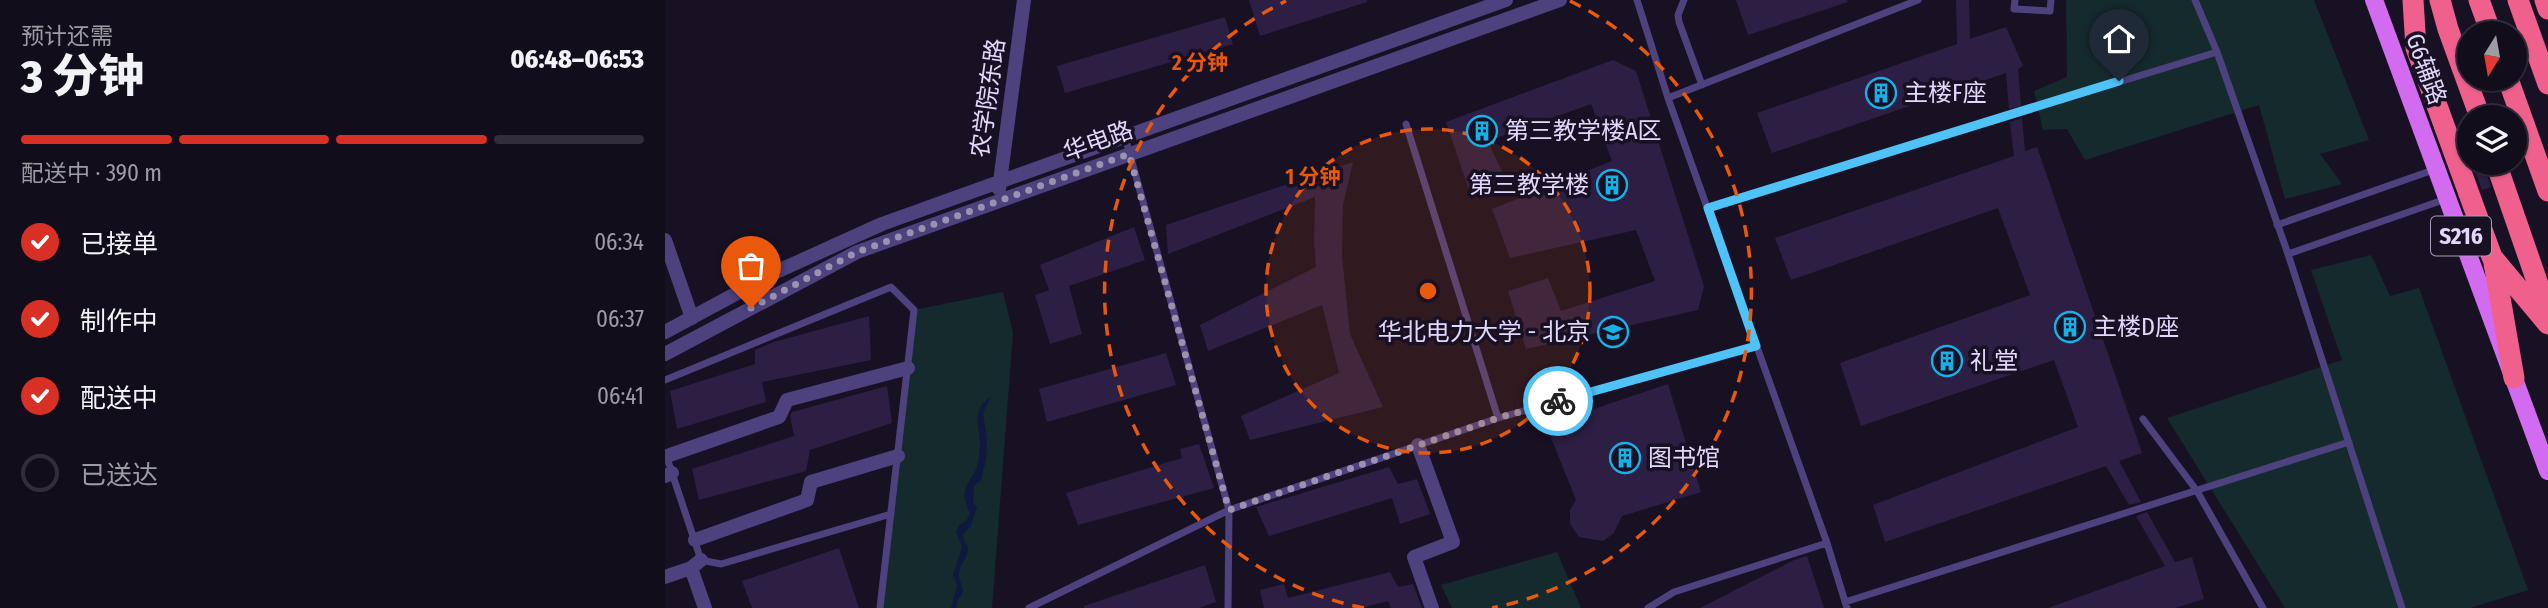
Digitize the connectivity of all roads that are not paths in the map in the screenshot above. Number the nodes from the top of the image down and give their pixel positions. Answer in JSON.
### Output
{"nodes":[{"id":1,"x":1024,"y":0,"type":"edge"},
{"id":2,"x":1506,"y":0,"type":"edge"},
{"id":3,"x":1560,"y":0,"type":"edge"},
{"id":4,"x":1636,"y":0,"type":"edge"},
{"id":5,"x":1684,"y":0,"type":"edge"},
{"id":6,"x":1918,"y":0,"type":"edge"},
{"id":7,"x":2015,"y":0,"type":"edge"},
{"id":8,"x":2051,"y":0,"type":"edge"},
{"id":9,"x":2195,"y":0,"type":"edge"},
{"id":10,"x":2374,"y":0,"type":"edge"},
{"id":11,"x":2413,"y":0,"type":"edge"},
{"id":12,"x":2441,"y":0,"type":"edge"},
{"id":13,"x":2479,"y":0,"type":"edge"},
{"id":14,"x":2518,"y":0,"type":"edge"},
{"id":15,"x":2545,"y":0,"type":"edge"},
{"id":16,"x":2548,"y":9,"type":"edge"},
{"id":17,"x":2487,"y":21,"type":"edge"},
{"id":18,"x":2217,"y":52,"type":"junction"},
{"id":19,"x":2548,"y":84,"type":"edge"},
{"id":20,"x":1702,"y":85,"type":"junction"},
{"id":21,"x":2512,"y":91,"type":"edge"},
{"id":22,"x":1668,"y":98,"type":"junction"},
{"id":23,"x":2476,"y":105,"type":"edge"},
{"id":24,"x":1406,"y":124,"type":"dead end"},
{"id":25,"x":1125,"y":137,"type":"junction"},
{"id":26,"x":1129,"y":154,"type":"junction"},
{"id":27,"x":2437,"y":169,"type":"junction"},
{"id":28,"x":2500,"y":175,"type":"edge"},
{"id":29,"x":1000,"y":181,"type":"junction"},
{"id":30,"x":2548,"y":191,"type":"edge"},
{"id":31,"x":2447,"y":198,"type":"junction"},
{"id":32,"x":997,"y":201,"type":"junction"},
{"id":33,"x":1708,"y":208,"type":"junction"},
{"id":34,"x":2277,"y":225,"type":"junction"},
{"id":35,"x":665,"y":240,"type":"edge"},
{"id":36,"x":2288,"y":254,"type":"junction"},
{"id":37,"x":2492,"y":257,"type":"junction"},
{"id":38,"x":2548,"y":313,"type":"edge"},
{"id":39,"x":692,"y":318,"type":"junction"},
{"id":40,"x":2548,"y":324,"type":"edge"},
{"id":41,"x":665,"y":332,"type":"edge"},
{"id":42,"x":1756,"y":346,"type":"junction"},
{"id":43,"x":665,"y":354,"type":"edge"},
{"id":44,"x":908,"y":368,"type":"junction"},
{"id":45,"x":2514,"y":378,"type":"junction"},
{"id":46,"x":665,"y":380,"type":"edge"},
{"id":47,"x":1498,"y":418,"type":"junction"},
{"id":48,"x":2143,"y":419,"type":"dead end"},
{"id":49,"x":2349,"y":442,"type":"junction"},
{"id":50,"x":1418,"y":445,"type":"junction"},
{"id":51,"x":666,"y":453,"type":"edge"},
{"id":52,"x":898,"y":456,"type":"junction"},
{"id":53,"x":2547,"y":469,"type":"edge"},
{"id":54,"x":669,"y":475,"type":"edge"},
{"id":55,"x":2197,"y":491,"type":"junction"},
{"id":56,"x":1229,"y":510,"type":"junction"},
{"id":57,"x":891,"y":514,"type":"junction"},
{"id":58,"x":695,"y":540,"type":"junction"},
{"id":59,"x":1827,"y":543,"type":"junction"},
{"id":60,"x":696,"y":564,"type":"junction"},
{"id":61,"x":665,"y":577,"type":"edge"},
{"id":62,"x":1846,"y":605,"type":"edge"},
{"id":63,"x":705,"y":608,"type":"edge"},
{"id":64,"x":880,"y":608,"type":"edge"},
{"id":65,"x":1029,"y":608,"type":"edge"},
{"id":66,"x":1228,"y":608,"type":"edge"},
{"id":67,"x":1432,"y":608,"type":"edge"},
{"id":68,"x":1648,"y":608,"type":"edge"},
{"id":69,"x":2263,"y":608,"type":"edge"},
{"id":70,"x":2402,"y":608,"type":"edge"}],
"edges":[{"from":1,"to":29,"type":"street","name":"农学院东路"},
{"from":2,"to":25,"type":"street","name":"华电路"},
{"from":3,"to":26,"type":"street","name":"华电路"},
{"from":4,"to":22,"type":"lane"},
{"from":5,"to":20,"type":"lane"},
{"from":6,"to":20,"type":"lane"},
{"from":7,"to":8,"type":"lane"},
{"from":9,"to":18,"type":"lane"},
{"from":10,"to":27,"type":"main road","name":"G6辅路","number":"S216"},
{"from":11,"to":37,"type":"highway"},
{"from":12,"to":23,"type":"highway"},
{"from":13,"to":17,"type":"highway"},
{"from":14,"to":19,"type":"highway"},
{"from":15,"to":16,"type":"highway"},
{"from":18,"to":33,"type":"lane"},
{"from":18,"to":34,"type":"lane"},
{"from":20,"to":22,"type":"lane"},
{"from":21,"to":30,"type":"highway"},
{"from":22,"to":33,"type":"lane"},
{"from":24,"to":47,"type":"lane"},
{"from":25,"to":26,"type":"lane"},
{"from":25,"to":29,"type":"street","name":"华电路"},
{"from":26,"to":32,"type":"street","name":"华电路"},
{"from":26,"to":56,"type":"lane"},
{"from":27,"to":31,"type":"main road","name":"G6辅路","number":"S216"},
{"from":27,"to":34,"type":"lane"},
{"from":28,"to":38,"type":"highway"},
{"from":29,"to":32,"type":"street","name":"农学院东路"},
{"from":29,"to":39,"type":"street","name":"华电路"},
{"from":31,"to":36,"type":"lane"},
{"from":31,"to":45,"type":"main road","name":"G6辅路","number":"S216"},
{"from":32,"to":43,"type":"street","name":"华电路"},
{"from":33,"to":42,"type":"lane"},
{"from":34,"to":36,"type":"lane"},
{"from":35,"to":39,"type":"street"},
{"from":36,"to":49,"type":"lane"},
{"from":37,"to":40,"type":"highway"},
{"from":37,"to":45,"type":"highway"},
{"from":39,"to":41,"type":"street","name":"华电路"},
{"from":42,"to":47,"type":"lane"},
{"from":42,"to":59,"type":"lane"},
{"from":44,"to":46,"type":"lane"},
{"from":44,"to":51,"type":"street"},
{"from":44,"to":52,"type":"lane"},
{"from":45,"to":53,"type":"main road","name":"G6辅路","number":"S216"},
{"from":47,"to":50,"type":"lane"},
{"from":48,"to":55,"type":"lane"},
{"from":49,"to":55,"type":"lane"},
{"from":49,"to":70,"type":"lane"},
{"from":50,"to":56,"type":"lane"},
{"from":50,"to":67,"type":"street"},
{"from":51,"to":54,"type":"lane"},
{"from":52,"to":57,"type":"lane"},
{"from":52,"to":58,"type":"street"},
{"from":54,"to":58,"type":"lane"},
{"from":55,"to":62,"type":"lane"},
{"from":55,"to":69,"type":"lane"},
{"from":56,"to":65,"type":"lane"},
{"from":56,"to":66,"type":"lane"},
{"from":57,"to":60,"type":"lane"},
{"from":57,"to":64,"type":"lane"},
{"from":58,"to":60,"type":"lane"},
{"from":59,"to":62,"type":"lane"},
{"from":59,"to":68,"type":"lane"},
{"from":60,"to":61,"type":"street"},
{"from":60,"to":63,"type":"street"}]}
